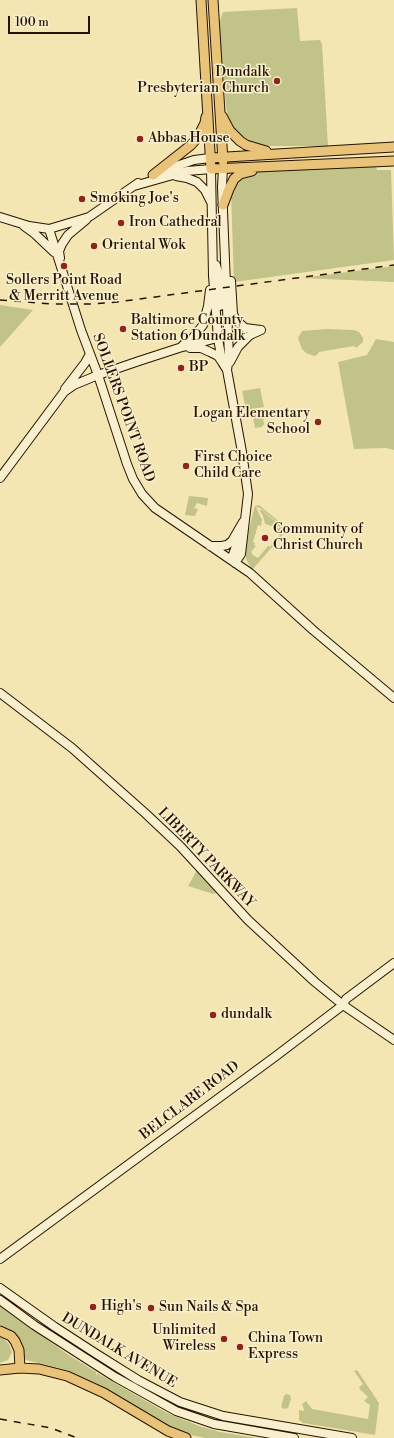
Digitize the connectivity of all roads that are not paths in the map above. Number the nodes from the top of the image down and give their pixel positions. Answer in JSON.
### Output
{"nodes":[{"id":1,"x":201,"y":0,"type":"edge"},
{"id":2,"x":213,"y":0,"type":"edge"},
{"id":3,"x":207,"y":107,"type":"junction"},
{"id":4,"x":220,"y":110,"type":"junction"},
{"id":5,"x":394,"y":147,"type":"edge"},
{"id":6,"x":328,"y":151,"type":"junction"},
{"id":7,"x":394,"y":152,"type":"edge"},
{"id":8,"x":275,"y":154,"type":"junction"},
{"id":9,"x":223,"y":156,"type":"junction"},
{"id":10,"x":210,"y":158,"type":"junction"},
{"id":11,"x":394,"y":161,"type":"edge"},
{"id":12,"x":270,"y":166,"type":"junction"},
{"id":13,"x":223,"y":168,"type":"junction"},
{"id":14,"x":211,"y":169,"type":"junction"},
{"id":15,"x":153,"y":175,"type":"junction"},
{"id":16,"x":168,"y":176,"type":"junction"},
{"id":17,"x":134,"y":186,"type":"junction"},
{"id":18,"x":212,"y":204,"type":"junction"},
{"id":19,"x":223,"y":205,"type":"junction"},
{"id":20,"x":89,"y":216,"type":"junction"},
{"id":21,"x":0,"y":217,"type":"edge"},
{"id":22,"x":20,"y":224,"type":"junction"},
{"id":23,"x":50,"y":229,"type":"junction"},
{"id":24,"x":213,"y":250,"type":"junction"},
{"id":25,"x":57,"y":256,"type":"junction"},
{"id":26,"x":226,"y":261,"type":"junction"},
{"id":27,"x":61,"y":266,"type":"junction"},
{"id":28,"x":213,"y":276,"type":"junction"},
{"id":29,"x":229,"y":335,"type":"junction"},
{"id":30,"x":218,"y":338,"type":"junction"},
{"id":31,"x":179,"y":348,"type":"junction"},
{"id":32,"x":90,"y":354,"type":"junction"},
{"id":33,"x":222,"y":362,"type":"junction"},
{"id":34,"x":227,"y":370,"type":"junction"},
{"id":35,"x":98,"y":375,"type":"junction"},
{"id":36,"x":64,"y":392,"type":"junction"},
{"id":37,"x":0,"y":478,"type":"edge"},
{"id":38,"x":245,"y":518,"type":"junction"},
{"id":39,"x":210,"y":546,"type":"junction"},
{"id":40,"x":242,"y":546,"type":"junction"},
{"id":41,"x":233,"y":561,"type":"junction"},
{"id":42,"x":250,"y":574,"type":"junction"},
{"id":43,"x":0,"y":693,"type":"edge"},
{"id":44,"x":394,"y":698,"type":"edge"},
{"id":45,"x":394,"y":962,"type":"edge"},
{"id":46,"x":343,"y":1005,"type":"junction"},
{"id":47,"x":394,"y":1040,"type":"edge"},
{"id":48,"x":0,"y":1259,"type":"edge"},
{"id":49,"x":0,"y":1288,"type":"edge"},
{"id":50,"x":0,"y":1300,"type":"edge"},
{"id":51,"x":0,"y":1331,"type":"edge"},
{"id":52,"x":95,"y":1353,"type":"junction"},
{"id":53,"x":90,"y":1362,"type":"junction"},
{"id":54,"x":20,"y":1368,"type":"junction"},
{"id":55,"x":0,"y":1370,"type":"edge"},
{"id":56,"x":186,"y":1438,"type":"edge"},
{"id":57,"x":294,"y":1438,"type":"edge"},
{"id":58,"x":352,"y":1438,"type":"edge"}],
"edges":[{"from":1,"to":3,"type":"main road"},
{"from":2,"to":4,"type":"main road"},
{"from":3,"to":10,"type":"main road"},
{"from":3,"to":15,"type":"main road"},
{"from":4,"to":8,"type":"main road"},
{"from":4,"to":9,"type":"main road"},
{"from":5,"to":6,"type":"main road"},
{"from":6,"to":7,"type":"main road"},
{"from":6,"to":8,"type":"main road"},
{"from":8,"to":9,"type":"main road"},
{"from":9,"to":10,"type":"main road"},
{"from":9,"to":13,"type":"main road"},
{"from":10,"to":14,"type":"main road"},
{"from":10,"to":15,"type":"street"},
{"from":11,"to":12,"type":"main road"},
{"from":12,"to":13,"type":"main road"},
{"from":12,"to":19,"type":"main road"},
{"from":13,"to":14,"type":"main road"},
{"from":13,"to":19,"type":"street"},
{"from":14,"to":16,"type":"street"},
{"from":14,"to":18,"type":"street"},
{"from":15,"to":17,"type":"street"},
{"from":16,"to":17,"type":"street"},
{"from":16,"to":18,"type":"street"},
{"from":17,"to":20,"type":"street"},
{"from":18,"to":24,"type":"street"},
{"from":19,"to":26,"type":"street"},
{"from":20,"to":23,"type":"street"},
{"from":20,"to":27,"type":"street"},
{"from":21,"to":22,"type":"street"},
{"from":22,"to":23,"type":"street"},
{"from":22,"to":25,"type":"street"},
{"from":23,"to":25,"type":"street","name":"SOLLERS POINT ROAD"},
{"from":24,"to":28,"type":"street"},
{"from":24,"to":29,"type":"street"},
{"from":25,"to":27,"type":"street","name":"SOLLERS POINT ROAD"},
{"from":26,"to":29,"type":"street"},
{"from":26,"to":34,"type":"street"},
{"from":27,"to":32,"type":"street","name":"SOLLERS POINT ROAD"},
{"from":28,"to":30,"type":"street"},
{"from":28,"to":31,"type":"street"},
{"from":29,"to":30,"type":"street"},
{"from":29,"to":34,"type":"street"},
{"from":30,"to":31,"type":"street"},
{"from":30,"to":33,"type":"street"},
{"from":31,"to":33,"type":"street"},
{"from":31,"to":35,"type":"street"},
{"from":32,"to":35,"type":"street","name":"SOLLERS POINT ROAD"},
{"from":32,"to":36,"type":"street"},
{"from":33,"to":34,"type":"street"},
{"from":34,"to":38,"type":"street"},
{"from":35,"to":36,"type":"street"},
{"from":35,"to":39,"type":"street","name":"SOLLERS POINT ROAD"},
{"from":36,"to":37,"type":"street"},
{"from":38,"to":39,"type":"street"},
{"from":38,"to":40,"type":"street"},
{"from":38,"to":41,"type":"street"},
{"from":39,"to":41,"type":"street","name":"SOLLERS POINT ROAD"},
{"from":40,"to":41,"type":"street"},
{"from":40,"to":42,"type":"street"},
{"from":41,"to":42,"type":"street","name":"SOLLERS POINT ROAD"},
{"from":42,"to":44,"type":"street","name":"SOLLERS POINT ROAD"},
{"from":43,"to":46,"type":"street","name":"LIBERTY PARKWAY"},
{"from":45,"to":46,"type":"street","name":"BELCLARE ROAD"},
{"from":46,"to":47,"type":"street","name":"LIBERTY PARKWAY"},
{"from":46,"to":48,"type":"street","name":"BELCLARE ROAD"},
{"from":49,"to":52,"type":"street","name":"DUNDALK AVENUE"},
{"from":50,"to":53,"type":"street","name":"DUNDALK AVENUE"},
{"from":51,"to":54,"type":"main road"},
{"from":52,"to":53,"type":"street"},
{"from":52,"to":58,"type":"street","name":"DUNDALK AVENUE"},
{"from":53,"to":57,"type":"street","name":"DUNDALK AVENUE"},
{"from":54,"to":55,"type":"main road"},
{"from":54,"to":56,"type":"main road"}]}
